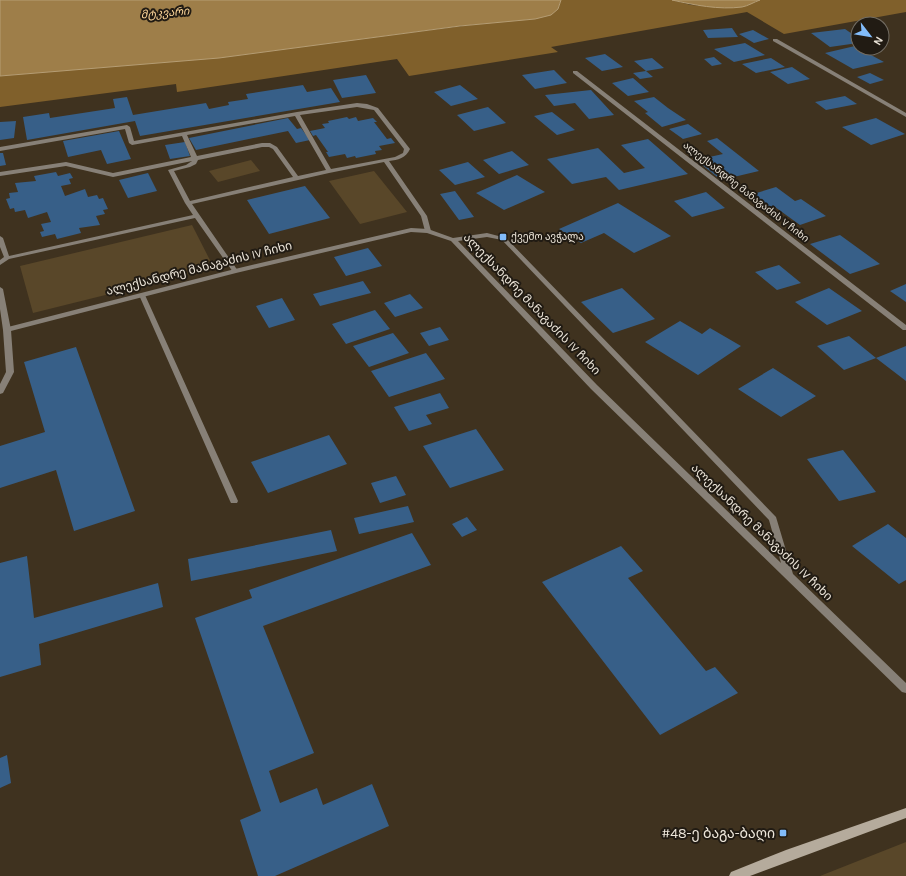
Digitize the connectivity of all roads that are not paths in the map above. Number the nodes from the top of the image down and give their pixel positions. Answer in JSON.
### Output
{"nodes":[{"id":1,"x":775,"y":40,"type":"dead end"},
{"id":2,"x":575,"y":72,"type":"dead end"},
{"id":3,"x":297,"y":114,"type":"junction"},
{"id":4,"x":906,"y":115,"type":"edge"},
{"id":5,"x":184,"y":134,"type":"junction"},
{"id":6,"x":0,"y":149,"type":"edge"},
{"id":7,"x":195,"y":159,"type":"junction"},
{"id":8,"x":385,"y":160,"type":"junction"},
{"id":9,"x":330,"y":171,"type":"junction"},
{"id":10,"x":0,"y":174,"type":"edge"},
{"id":11,"x":296,"y":178,"type":"junction"},
{"id":12,"x":188,"y":203,"type":"junction"},
{"id":13,"x":197,"y":216,"type":"junction"},
{"id":14,"x":428,"y":231,"type":"junction"},
{"id":15,"x":0,"y":238,"type":"edge"},
{"id":16,"x":453,"y":240,"type":"junction"},
{"id":17,"x":7,"y":258,"type":"junction"},
{"id":18,"x":0,"y":263,"type":"edge"},
{"id":19,"x":235,"y":271,"type":"junction"},
{"id":20,"x":0,"y":289,"type":"edge"},
{"id":21,"x":142,"y":295,"type":"junction"},
{"id":22,"x":906,"y":328,"type":"edge"},
{"id":23,"x":7,"y":330,"type":"junction"},
{"id":24,"x":0,"y":391,"type":"edge"},
{"id":25,"x":234,"y":500,"type":"dead end"},
{"id":26,"x":790,"y":576,"type":"junction"},
{"id":27,"x":906,"y":689,"type":"edge"},
{"id":28,"x":906,"y":813,"type":"edge"},
{"id":29,"x":735,"y":876,"type":"edge"}],
"edges":[{"from":1,"to":4,"type":"street"},
{"from":2,"to":22,"type":"street","name":"ალექსანდრე მანაგაძის V ჩიხი"},
{"from":3,"to":5,"type":"street"},
{"from":3,"to":8,"type":"street"},
{"from":3,"to":9,"type":"street"},
{"from":5,"to":6,"type":"street"},
{"from":5,"to":7,"type":"street"},
{"from":7,"to":10,"type":"street"},
{"from":7,"to":11,"type":"street"},
{"from":7,"to":12,"type":"street"},
{"from":8,"to":9,"type":"street"},
{"from":8,"to":14,"type":"street"},
{"from":9,"to":11,"type":"street"},
{"from":11,"to":12,"type":"street"},
{"from":12,"to":13,"type":"street"},
{"from":13,"to":17,"type":"street"},
{"from":13,"to":19,"type":"street"},
{"from":14,"to":16,"type":"street","name":"ალექსანდრე მანაგაძის IV ჩიხი"},
{"from":14,"to":19,"type":"street","name":"ალექსანდრე მანაგაძის IV ჩიხი"},
{"from":15,"to":17,"type":"street"},
{"from":16,"to":26,"type":"street","name":"ალექსანდრე მანაგაძის IV ჩიხი"},
{"from":16,"to":26,"type":"street"},
{"from":17,"to":18,"type":"street"},
{"from":19,"to":21,"type":"street","name":"ალექსანდრე მანაგაძის IV ჩიხი"},
{"from":20,"to":23,"type":"street"},
{"from":21,"to":23,"type":"street","name":"ალექსანდრე მანაგაძის IV ჩიხი"},
{"from":21,"to":25,"type":"street"},
{"from":23,"to":24,"type":"street"},
{"from":26,"to":27,"type":"street","name":"ალექსანდრე მანაგაძის IV ჩიხი"},
{"from":28,"to":29,"type":"street"}]}
